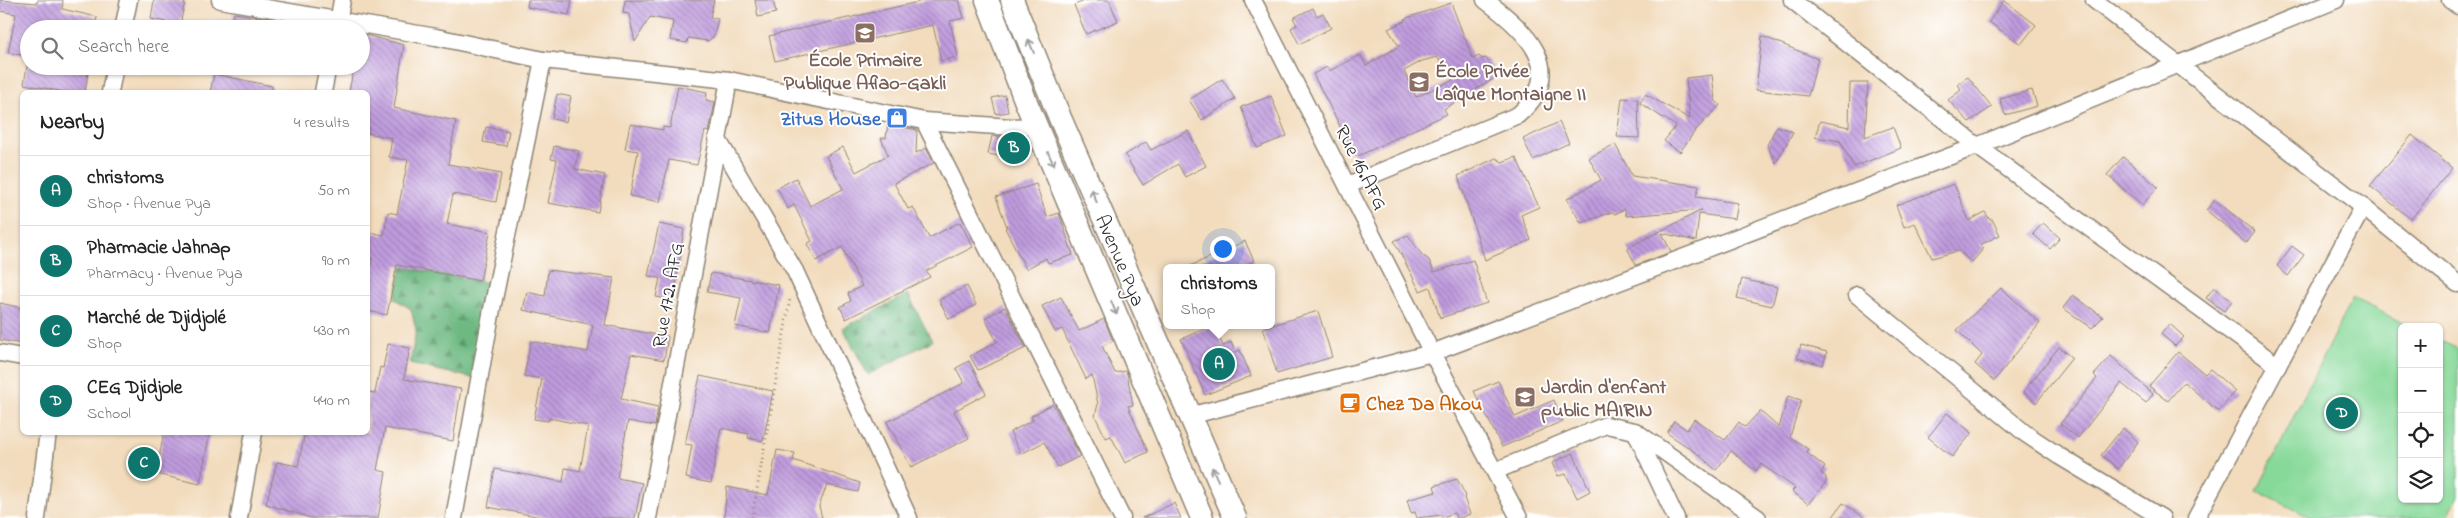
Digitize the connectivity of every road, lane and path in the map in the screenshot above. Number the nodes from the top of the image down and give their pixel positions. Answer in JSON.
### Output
{"nodes":[{"id":1,"x":129,"y":0,"type":"edge"},
{"id":2,"x":220,"y":0,"type":"edge"},
{"id":3,"x":342,"y":0,"type":"edge"},
{"id":4,"x":987,"y":0,"type":"edge"},
{"id":5,"x":1012,"y":0,"type":"edge"},
{"id":6,"x":1486,"y":0,"type":"edge"},
{"id":7,"x":1792,"y":0,"type":"edge"},
{"id":8,"x":2094,"y":0,"type":"edge"},
{"id":9,"x":2336,"y":0,"type":"edge"},
{"id":10,"x":2450,"y":0,"type":"edge"},
{"id":11,"x":1256,"y":1,"type":"edge"},
{"id":12,"x":2458,"y":6,"type":"edge"},
{"id":13,"x":125,"y":20,"type":"edge"},
{"id":14,"x":318,"y":20,"type":"edge"},
{"id":15,"x":339,"y":20,"type":"edge"},
{"id":16,"x":370,"y":30,"type":"edge"},
{"id":17,"x":543,"y":60,"type":"junction"},
{"id":18,"x":2175,"y":64,"type":"junction"},
{"id":19,"x":113,"y":75,"type":"edge"},
{"id":20,"x":326,"y":75,"type":"edge"},
{"id":21,"x":729,"y":80,"type":"junction"},
{"id":22,"x":110,"y":90,"type":"edge"},
{"id":23,"x":323,"y":90,"type":"edge"},
{"id":24,"x":1060,"y":118,"type":"junction"},
{"id":25,"x":924,"y":121,"type":"junction"},
{"id":26,"x":1036,"y":126,"type":"junction"},
{"id":27,"x":717,"y":138,"type":"junction"},
{"id":28,"x":1977,"y":146,"type":"junction"},
{"id":29,"x":1348,"y":185,"type":"junction"},
{"id":30,"x":2363,"y":207,"type":"junction"},
{"id":31,"x":795,"y":271,"type":"junction"},
{"id":32,"x":2458,"y":284,"type":"edge"},
{"id":33,"x":1857,"y":295,"type":"dead end"},
{"id":34,"x":0,"y":352,"type":"edge"},
{"id":35,"x":1432,"y":354,"type":"junction"},
{"id":36,"x":20,"y":357,"type":"edge"},
{"id":37,"x":2278,"y":366,"type":"junction"},
{"id":38,"x":1189,"y":416,"type":"junction"},
{"id":39,"x":1635,"y":431,"type":"junction"},
{"id":40,"x":48,"y":435,"type":"edge"},
{"id":41,"x":253,"y":435,"type":"edge"},
{"id":42,"x":1495,"y":471,"type":"junction"},
{"id":43,"x":37,"y":518,"type":"edge"},
{"id":44,"x":239,"y":518,"type":"edge"},
{"id":45,"x":454,"y":518,"type":"edge"},
{"id":46,"x":648,"y":518,"type":"edge"},
{"id":47,"x":752,"y":518,"type":"edge"},
{"id":48,"x":909,"y":518,"type":"edge"},
{"id":49,"x":1122,"y":518,"type":"edge"},
{"id":50,"x":1202,"y":518,"type":"edge"},
{"id":51,"x":1235,"y":518,"type":"edge"},
{"id":52,"x":1518,"y":518,"type":"edge"},
{"id":53,"x":1676,"y":518,"type":"edge"},
{"id":54,"x":1758,"y":518,"type":"edge"},
{"id":55,"x":2162,"y":518,"type":"edge"},
{"id":56,"x":2196,"y":518,"type":"edge"}],
"edges":[{"from":1,"to":13,"type":"street"},
{"from":2,"to":14,"type":"street"},
{"from":3,"to":15,"type":"street"},
{"from":4,"to":26,"type":"main road","name":"Avenue Pya"},
{"from":24,"to":5,"type":"main road","name":"Avenue Pya","one_way":true},
{"from":6,"to":29,"type":"street"},
{"from":7,"to":28,"type":"street"},
{"from":8,"to":18,"type":"street"},
{"from":9,"to":18,"type":"street"},
{"from":10,"to":12,"type":"street"},
{"from":11,"to":29,"type":"street","name":"Rue 16.AFG"},
{"from":16,"to":17,"type":"street"},
{"from":17,"to":21,"type":"street"},
{"from":17,"to":45,"type":"street"},
{"from":18,"to":28,"type":"street"},
{"from":18,"to":30,"type":"street"},
{"from":19,"to":22,"type":"street"},
{"from":20,"to":23,"type":"street"},
{"from":21,"to":25,"type":"street"},
{"from":21,"to":27,"type":"street","name":"Rue 172. AFG"},
{"from":24,"to":26,"type":"main road"},
{"from":38,"to":24,"type":"main road","name":"Avenue Pya","one_way":true},
{"from":25,"to":26,"type":"street"},
{"from":25,"to":49,"type":"street"},
{"from":26,"to":50,"type":"main road","name":"Avenue Pya","one_way":true},
{"from":27,"to":31,"type":"street"},
{"from":27,"to":46,"type":"street","name":"Rue 172. AFG"},
{"from":28,"to":35,"type":"street"},
{"from":28,"to":37,"type":"street"},
{"from":29,"to":35,"type":"street","name":"Rue 16.AFG"},
{"from":30,"to":32,"type":"street"},
{"from":30,"to":37,"type":"street"},
{"from":31,"to":47,"type":"path"},
{"from":31,"to":48,"type":"street"},
{"from":33,"to":55,"type":"street"},
{"from":34,"to":36,"type":"street"},
{"from":35,"to":38,"type":"street"},
{"from":35,"to":42,"type":"street","name":"Rue 16.AFG"},
{"from":37,"to":56,"type":"street"},
{"from":51,"to":38,"type":"main road","name":"Avenue Pya","one_way":true},
{"from":39,"to":42,"type":"street"},
{"from":39,"to":53,"type":"street"},
{"from":39,"to":54,"type":"street"},
{"from":40,"to":43,"type":"street"},
{"from":41,"to":44,"type":"street"},
{"from":42,"to":52,"type":"street","name":"Rue 16.AFG"}]}
